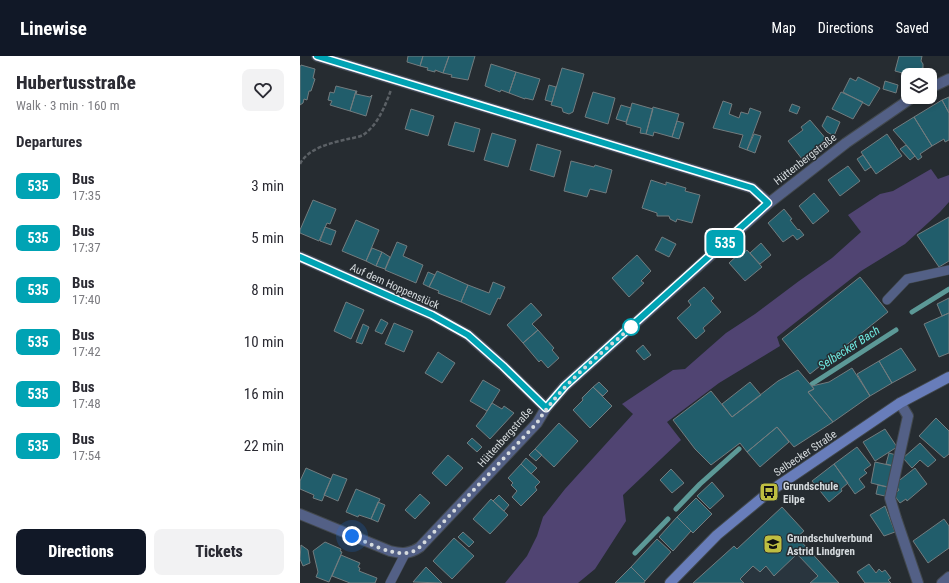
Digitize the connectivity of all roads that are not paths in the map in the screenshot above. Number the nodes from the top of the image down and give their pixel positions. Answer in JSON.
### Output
{"nodes":[{"id":1,"x":317,"y":56,"type":"edge"},
{"id":2,"x":949,"y":79,"type":"edge"},
{"id":3,"x":937,"y":85,"type":"edge"},
{"id":4,"x":903,"y":104,"type":"edge"},
{"id":5,"x":768,"y":203,"type":"junction"},
{"id":6,"x":300,"y":257,"type":"edge"},
{"id":7,"x":949,"y":270,"type":"edge"},
{"id":8,"x":887,"y":300,"type":"dead end"},
{"id":9,"x":949,"y":377,"type":"edge"},
{"id":10,"x":900,"y":403,"type":"junction"},
{"id":11,"x":546,"y":408,"type":"junction"},
{"id":12,"x":300,"y":514,"type":"edge"},
{"id":13,"x":405,"y":554,"type":"junction"},
{"id":14,"x":949,"y":577,"type":"edge"},
{"id":15,"x":390,"y":583,"type":"edge"},
{"id":16,"x":670,"y":583,"type":"edge"},
{"id":17,"x":918,"y":583,"type":"edge"},
{"id":18,"x":942,"y":583,"type":"edge"}],
"edges":[{"from":1,"to":5,"type":"street"},
{"from":2,"to":3,"type":"street"},
{"from":4,"to":5,"type":"street","name":"Hüttenbergstraße"},
{"from":5,"to":11,"type":"street","name":"Hüttenbergstraße"},
{"from":6,"to":11,"type":"street","name":"Auf dem Hoppenstück"},
{"from":7,"to":8,"type":"lane"},
{"from":9,"to":10,"type":"main road","name":"Selbecker Straße"},
{"from":10,"to":16,"type":"main road","name":"Selbecker Straße"},
{"from":10,"to":17,"type":"street"},
{"from":11,"to":13,"type":"street","name":"Hüttenbergstraße"},
{"from":12,"to":13,"type":"street"},
{"from":13,"to":15,"type":"lane"},
{"from":14,"to":18,"type":"street"}]}
